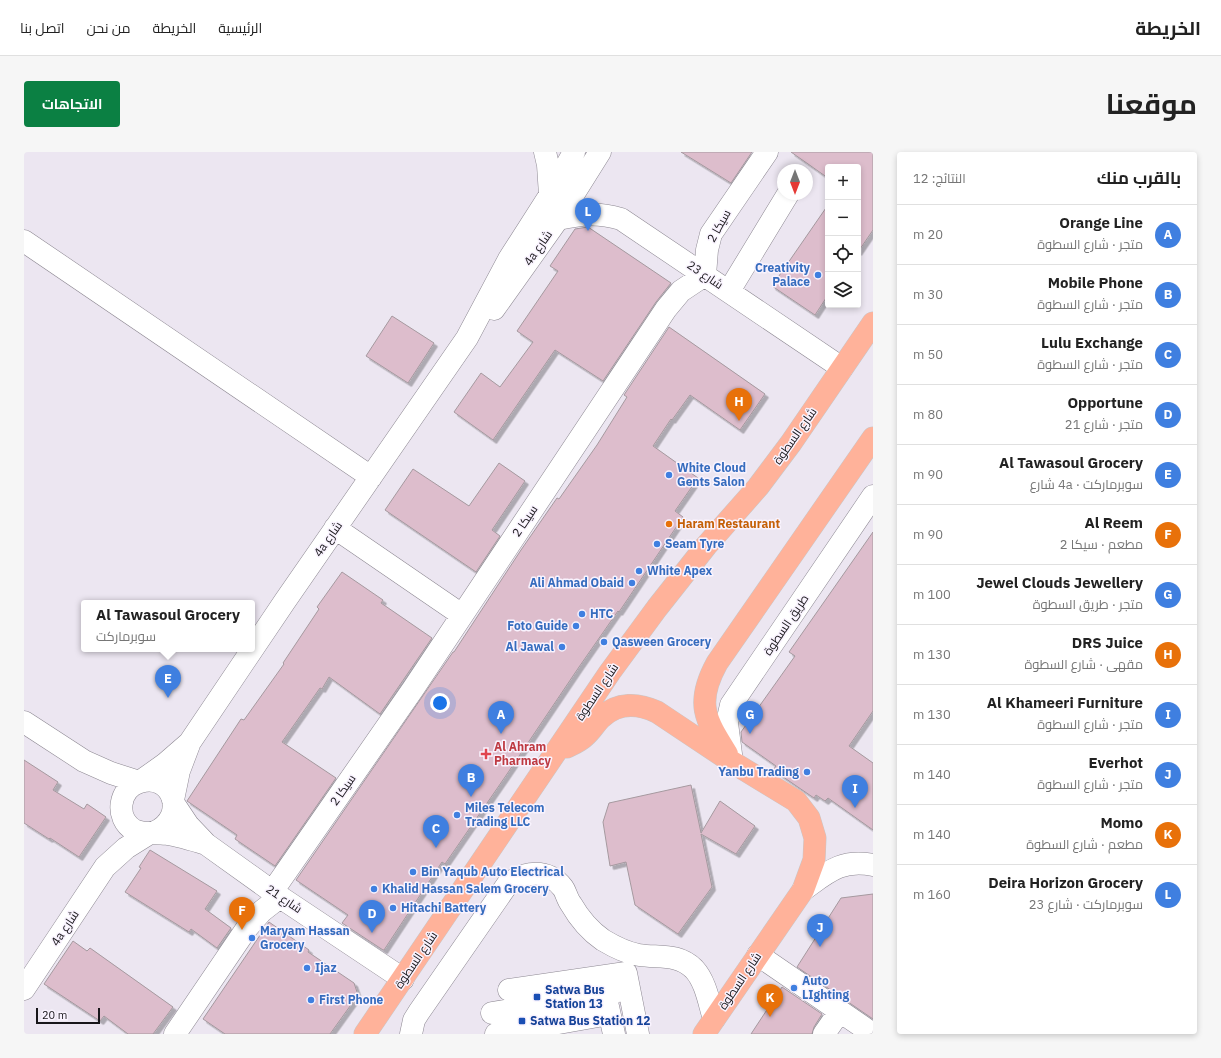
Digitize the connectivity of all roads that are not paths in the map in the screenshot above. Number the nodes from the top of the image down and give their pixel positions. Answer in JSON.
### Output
{"nodes":[{"id":1,"x":545,"y":152,"type":"edge"},
{"id":2,"x":574,"y":152,"type":"edge"},
{"id":3,"x":589,"y":152,"type":"edge"},
{"id":4,"x":600,"y":152,"type":"edge"},
{"id":5,"x":767,"y":152,"type":"edge"},
{"id":6,"x":586,"y":174,"type":"junction"},
{"id":7,"x":550,"y":195,"type":"junction"},
{"id":8,"x":784,"y":200,"type":"edge"},
{"id":9,"x":558,"y":219,"type":"junction"},
{"id":10,"x":24,"y":241,"type":"edge"},
{"id":11,"x":705,"y":275,"type":"junction"},
{"id":12,"x":729,"y":291,"type":"junction"},
{"id":13,"x":873,"y":323,"type":"edge"},
{"id":14,"x":467,"y":338,"type":"junction"},
{"id":15,"x":842,"y":368,"type":"junction"},
{"id":16,"x":873,"y":438,"type":"edge"},
{"id":17,"x":371,"y":478,"type":"junction"},
{"id":18,"x":873,"y":496,"type":"edge"},
{"id":19,"x":335,"y":528,"type":"junction"},
{"id":20,"x":462,"y":614,"type":"junction"},
{"id":21,"x":255,"y":646,"type":"edge"},
{"id":22,"x":251,"y":652,"type":"edge"},
{"id":23,"x":27,"y":728,"type":"edge"},
{"id":24,"x":190,"y":742,"type":"junction"},
{"id":25,"x":558,"y":750,"type":"junction"},
{"id":26,"x":84,"y":762,"type":"junction"},
{"id":27,"x":732,"y":762,"type":"junction"},
{"id":28,"x":140,"y":782,"type":"junction"},
{"id":29,"x":174,"y":802,"type":"junction"},
{"id":30,"x":123,"y":816,"type":"junction"},
{"id":31,"x":152,"y":833,"type":"junction"},
{"id":32,"x":206,"y":844,"type":"junction"},
{"id":33,"x":873,"y":865,"type":"edge"},
{"id":34,"x":105,"y":867,"type":"junction"},
{"id":35,"x":804,"y":890,"type":"junction"},
{"id":36,"x":276,"y":894,"type":"junction"},
{"id":37,"x":639,"y":955,"type":"junction"},
{"id":38,"x":758,"y":955,"type":"junction"},
{"id":39,"x":626,"y":973,"type":"junction"},
{"id":40,"x":403,"y":979,"type":"junction"},
{"id":41,"x":24,"y":989,"type":"edge"},
{"id":42,"x":508,"y":990,"type":"dead end"},
{"id":43,"x":840,"y":1011,"type":"junction"},
{"id":44,"x":492,"y":1013,"type":"dead end"},
{"id":45,"x":597,"y":1018,"type":"edge"},
{"id":46,"x":709,"y":1027,"type":"edge"},
{"id":47,"x":175,"y":1034,"type":"edge"},
{"id":48,"x":365,"y":1034,"type":"edge"},
{"id":49,"x":411,"y":1034,"type":"edge"},
{"id":50,"x":496,"y":1034,"type":"edge"},
{"id":51,"x":614,"y":1034,"type":"edge"},
{"id":52,"x":638,"y":1034,"type":"edge"},
{"id":53,"x":824,"y":1034,"type":"edge"},
{"id":54,"x":873,"y":1034,"type":"edge"}],
"edges":[{"from":1,"to":7,"type":"street"},
{"from":2,"to":7,"type":"street","name":"4a شارع"},
{"from":3,"to":6,"type":"street"},
{"from":4,"to":6,"type":"street","name":"4a شارع"},
{"from":5,"to":11,"type":"street","name":"سيكا 2"},
{"from":6,"to":9,"type":"street","name":"4a شارع"},
{"from":7,"to":14,"type":"street","name":"4a شارع"},
{"from":8,"to":12,"type":"street"},
{"from":9,"to":11,"type":"street","name":"شارع 23"},
{"from":9,"to":14,"type":"street","name":"4a شارع"},
{"from":10,"to":17,"type":"street"},
{"from":11,"to":12,"type":"street","name":"شارع 23"},
{"from":11,"to":20,"type":"street","name":"سيكا 2"},
{"from":12,"to":15,"type":"street","name":"شارع 23"},
{"from":13,"to":15,"type":"main road","name":"شارع السطوة"},
{"from":14,"to":17,"type":"street","name":"4a شارع"},
{"from":15,"to":25,"type":"main road","name":"شارع السطوة"},
{"from":16,"to":27,"type":"main road","name":"شارع السطوة"},
{"from":17,"to":19,"type":"street","name":"4a شارع"},
{"from":18,"to":27,"type":"street","name":"طريق السطوة"},
{"from":19,"to":20,"type":"street"},
{"from":19,"to":21,"type":"street","name":"4a شارع"},
{"from":20,"to":36,"type":"street","name":"سيكا 2"},
{"from":22,"to":24,"type":"street","name":"4a شارع"},
{"from":23,"to":26,"type":"street"},
{"from":24,"to":28,"type":"street","name":"4a شارع"},
{"from":24,"to":29,"type":"street","name":"4a شارع"},
{"from":25,"to":27,"type":"main road"},
{"from":25,"to":40,"type":"main road","name":"شارع السطوة"},
{"from":26,"to":28,"type":"street"},
{"from":26,"to":30,"type":"street"},
{"from":27,"to":35,"type":"main road","name":"شارع السطوة"},
{"from":28,"to":29,"type":"street"},
{"from":28,"to":30,"type":"street"},
{"from":29,"to":31,"type":"street"},
{"from":29,"to":32,"type":"street","name":"شارع 21"},
{"from":30,"to":31,"type":"street"},
{"from":30,"to":34,"type":"street","name":"4a شارع"},
{"from":31,"to":32,"type":"street","name":"شارع 21"},
{"from":31,"to":34,"type":"street","name":"4a شارع"},
{"from":32,"to":36,"type":"street","name":"شارع 21"},
{"from":33,"to":35,"type":"street"},
{"from":34,"to":41,"type":"street","name":"4a شارع"},
{"from":35,"to":38,"type":"main road","name":"شارع السطوة"},
{"from":36,"to":40,"type":"street","name":"شارع 21"},
{"from":36,"to":47,"type":"street","name":"سيكا 2"},
{"from":37,"to":39,"type":"street"},
{"from":37,"to":46,"type":"street"},
{"from":37,"to":49,"type":"street"},
{"from":38,"to":43,"type":"street"},
{"from":38,"to":46,"type":"main road","name":"شارع السطوة"},
{"from":39,"to":42,"type":"street"},
{"from":39,"to":45,"type":"street"},
{"from":39,"to":52,"type":"street"},
{"from":40,"to":48,"type":"main road","name":"شارع السطوة"},
{"from":43,"to":53,"type":"street"},
{"from":43,"to":54,"type":"street"},
{"from":44,"to":45,"type":"street"},
{"from":45,"to":50,"type":"street"},
{"from":45,"to":51,"type":"street"}]}
